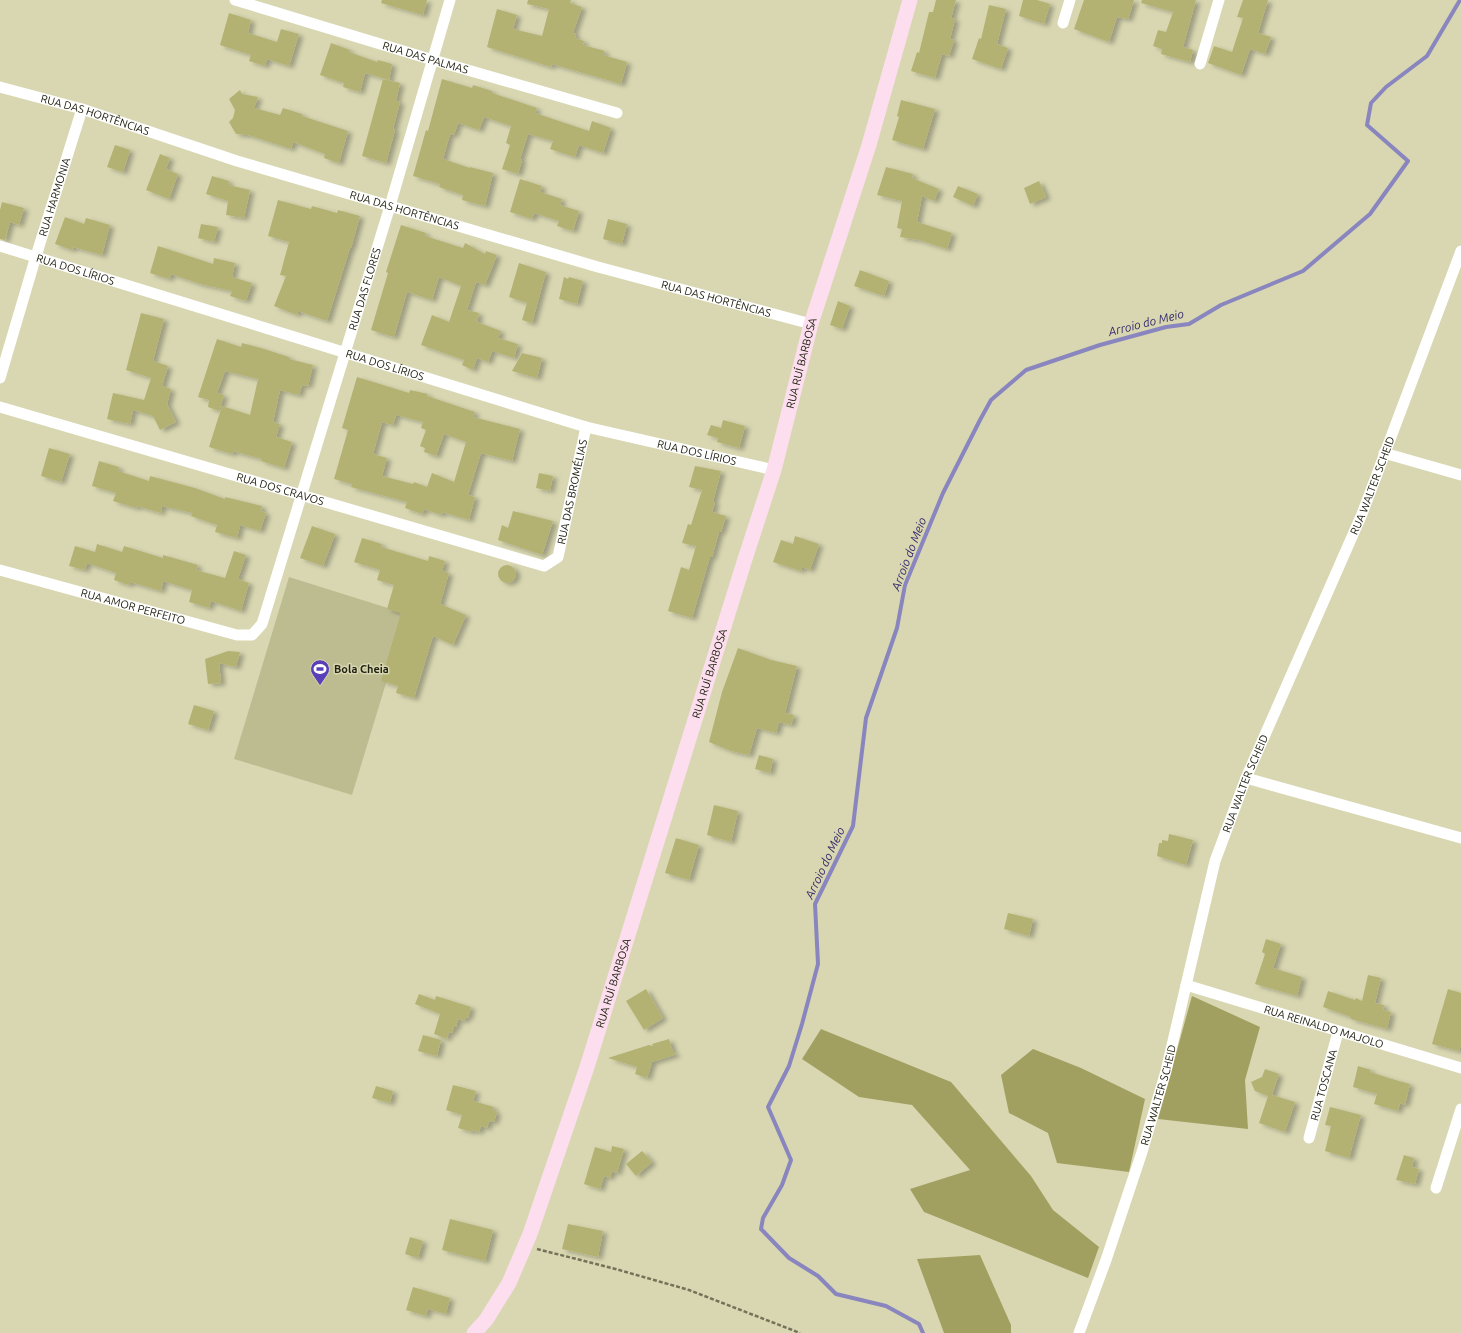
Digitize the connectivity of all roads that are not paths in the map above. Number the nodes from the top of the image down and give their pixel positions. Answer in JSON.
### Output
{"nodes":[{"id":1,"x":235,"y":0,"type":"edge"},
{"id":2,"x":450,"y":0,"type":"edge"},
{"id":3,"x":910,"y":0,"type":"edge"},
{"id":4,"x":1070,"y":0,"type":"edge"},
{"id":5,"x":1219,"y":0,"type":"edge"},
{"id":6,"x":1063,"y":23,"type":"dead end"},
{"id":7,"x":432,"y":60,"type":"junction"},
{"id":8,"x":1200,"y":64,"type":"dead end"},
{"id":9,"x":0,"y":87,"type":"edge"},
{"id":10,"x":82,"y":109,"type":"junction"},
{"id":11,"x":617,"y":113,"type":"dead end"},
{"id":12,"x":390,"y":206,"type":"junction"},
{"id":13,"x":0,"y":246,"type":"edge"},
{"id":14,"x":1461,"y":251,"type":"edge"},
{"id":15,"x":36,"y":256,"type":"junction"},
{"id":16,"x":811,"y":324,"type":"junction"},
{"id":17,"x":346,"y":352,"type":"junction"},
{"id":18,"x":0,"y":378,"type":"edge"},
{"id":19,"x":0,"y":407,"type":"edge"},
{"id":20,"x":586,"y":427,"type":"junction"},
{"id":21,"x":1384,"y":453,"type":"junction"},
{"id":22,"x":774,"y":470,"type":"junction"},
{"id":23,"x":1461,"y":475,"type":"edge"},
{"id":24,"x":301,"y":496,"type":"junction"},
{"id":25,"x":558,"y":557,"type":"joint"},
{"id":26,"x":0,"y":570,"type":"edge"},
{"id":27,"x":262,"y":624,"type":"joint"},
{"id":28,"x":1246,"y":778,"type":"junction"},
{"id":29,"x":1461,"y":838,"type":"edge"},
{"id":30,"x":1186,"y":985,"type":"junction"},
{"id":31,"x":1338,"y":1032,"type":"junction"},
{"id":32,"x":1461,"y":1068,"type":"edge"},
{"id":33,"x":1461,"y":1109,"type":"edge"},
{"id":34,"x":1309,"y":1138,"type":"dead end"},
{"id":35,"x":1436,"y":1188,"type":"dead end"},
{"id":36,"x":474,"y":1333,"type":"edge"},
{"id":37,"x":1079,"y":1333,"type":"edge"}],
"edges":[{"from":1,"to":7,"type":"street","name":"RUA DAS PALMAS"},
{"from":2,"to":7,"type":"street","name":"RUA DAS FLORES"},
{"from":3,"to":16,"type":"main road","name":"RUA RUÍ BARBOSA"},
{"from":4,"to":6,"type":"street"},
{"from":5,"to":8,"type":"street"},
{"from":7,"to":11,"type":"street","name":"RUA DAS PALMAS"},
{"from":7,"to":12,"type":"street","name":"RUA DAS FLORES"},
{"from":9,"to":10,"type":"street","name":"RUA DAS HORTÊNCIAS"},
{"from":10,"to":12,"type":"street","name":"RUA DAS HORTÊNCIAS"},
{"from":10,"to":15,"type":"street","name":"RUA HARMONIA"},
{"from":12,"to":16,"type":"street","name":"RUA DAS HORTÊNCIAS"},
{"from":12,"to":17,"type":"street","name":"RUA DAS FLORES"},
{"from":13,"to":15,"type":"street","name":"RUA DOS LÍRIOS"},
{"from":14,"to":21,"type":"street","name":"RUA WALTER SCHEID"},
{"from":15,"to":17,"type":"street","name":"RUA DOS LÍRIOS"},
{"from":15,"to":18,"type":"street","name":"RUA HARMONIA"},
{"from":16,"to":22,"type":"main road","name":"RUA RUÍ BARBOSA"},
{"from":17,"to":20,"type":"street","name":"RUA DOS LÍRIOS"},
{"from":17,"to":24,"type":"street","name":"RUA DAS FLORES"},
{"from":19,"to":24,"type":"street","name":"RUA DOS CRAVOS"},
{"from":20,"to":22,"type":"street","name":"RUA DOS LÍRIOS"},
{"from":20,"to":25,"type":"street","name":"RUA DAS BROMÉLIAS"},
{"from":21,"to":23,"type":"street"},
{"from":21,"to":28,"type":"street","name":"RUA WALTER SCHEID"},
{"from":22,"to":36,"type":"main road","name":"RUA RUÍ BARBOSA"},
{"from":24,"to":25,"type":"street","name":"RUA DOS CRAVOS"},
{"from":24,"to":27,"type":"street","name":"RUA DAS FLORES"},
{"from":26,"to":27,"type":"street","name":"RUA AMOR PERFEITO"},
{"from":28,"to":29,"type":"street"},
{"from":28,"to":30,"type":"street","name":"RUA WALTER SCHEID"},
{"from":30,"to":31,"type":"street","name":"RUA REINALDO MAJOLO"},
{"from":30,"to":37,"type":"street","name":"RUA WALTER SCHEID"},
{"from":31,"to":32,"type":"street","name":"RUA REINALDO MAJOLO"},
{"from":31,"to":34,"type":"street","name":"RUA TOSCANA"},
{"from":33,"to":35,"type":"street"}]}
